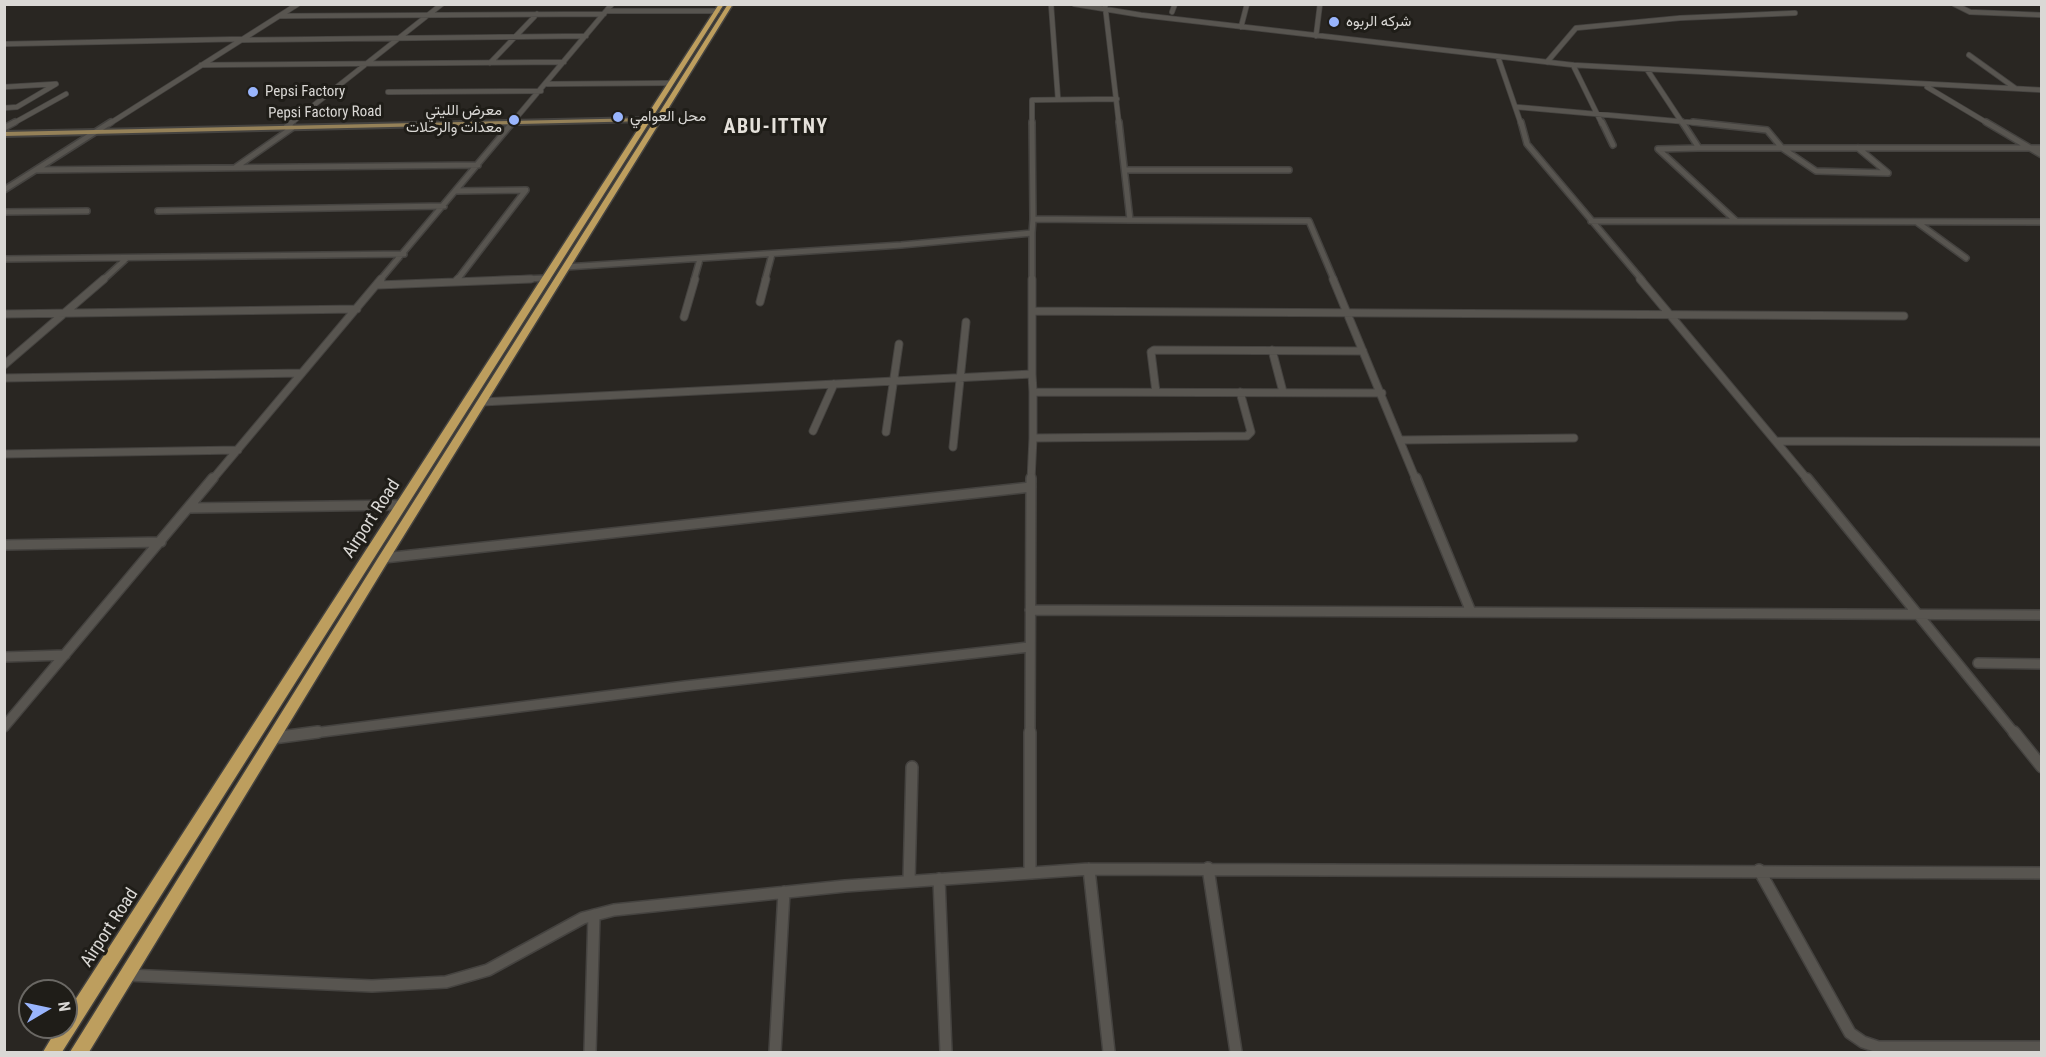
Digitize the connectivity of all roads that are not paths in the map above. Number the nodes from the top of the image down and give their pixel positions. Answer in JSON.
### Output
{"nodes":[{"id":1,"x":298,"y":4,"type":"edge"},
{"id":2,"x":442,"y":4,"type":"edge"},
{"id":3,"x":612,"y":4,"type":"edge"},
{"id":4,"x":731,"y":4,"type":"edge"},
{"id":5,"x":1051,"y":4,"type":"edge"},
{"id":6,"x":1074,"y":4,"type":"edge"},
{"id":7,"x":1175,"y":4,"type":"edge"},
{"id":8,"x":1246,"y":4,"type":"edge"},
{"id":9,"x":1320,"y":4,"type":"edge"},
{"id":10,"x":1954,"y":4,"type":"edge"},
{"id":11,"x":1106,"y":7,"type":"edge"},
{"id":12,"x":720,"y":8,"type":"edge"},
{"id":13,"x":606,"y":12,"type":"junction"},
{"id":14,"x":1172,"y":12,"type":"dead end"},
{"id":15,"x":537,"y":14,"type":"junction"},
{"id":16,"x":1795,"y":14,"type":"dead end"},
{"id":17,"x":430,"y":15,"type":"junction"},
{"id":18,"x":2042,"y":15,"type":"edge"},
{"id":19,"x":281,"y":16,"type":"junction"},
{"id":20,"x":1241,"y":27,"type":"junction"},
{"id":21,"x":586,"y":36,"type":"junction"},
{"id":22,"x":1316,"y":36,"type":"junction"},
{"id":23,"x":514,"y":37,"type":"junction"},
{"id":24,"x":399,"y":38,"type":"junction"},
{"id":25,"x":243,"y":39,"type":"junction"},
{"id":26,"x":4,"y":44,"type":"edge"},
{"id":27,"x":1969,"y":55,"type":"dead end"},
{"id":28,"x":1498,"y":57,"type":"junction"},
{"id":29,"x":564,"y":62,"type":"junction"},
{"id":30,"x":1547,"y":62,"type":"junction"},
{"id":31,"x":490,"y":63,"type":"junction"},
{"id":32,"x":367,"y":64,"type":"junction"},
{"id":33,"x":201,"y":65,"type":"junction"},
{"id":34,"x":1573,"y":65,"type":"junction"},
{"id":35,"x":1648,"y":71,"type":"junction"},
{"id":36,"x":671,"y":83,"type":"junction"},
{"id":37,"x":547,"y":84,"type":"junction"},
{"id":38,"x":1924,"y":85,"type":"junction"},
{"id":39,"x":4,"y":87,"type":"edge"},
{"id":40,"x":2016,"y":89,"type":"junction"},
{"id":41,"x":2042,"y":90,"type":"edge"},
{"id":42,"x":541,"y":91,"type":"junction"},
{"id":43,"x":388,"y":92,"type":"dead end"},
{"id":44,"x":66,"y":94,"type":"dead end"},
{"id":45,"x":1058,"y":99,"type":"junction"},
{"id":46,"x":1117,"y":99,"type":"junction"},
{"id":47,"x":1517,"y":107,"type":"junction"},
{"id":48,"x":4,"y":108,"type":"edge"},
{"id":49,"x":1597,"y":114,"type":"junction"},
{"id":50,"x":646,"y":120,"type":"junction"},
{"id":51,"x":1680,"y":121,"type":"junction"},
{"id":52,"x":514,"y":123,"type":"junction"},
{"id":53,"x":289,"y":127,"type":"junction"},
{"id":54,"x":4,"y":128,"type":"edge"},
{"id":55,"x":97,"y":131,"type":"junction"},
{"id":56,"x":4,"y":134,"type":"edge"},
{"id":57,"x":1613,"y":145,"type":"dead end"},
{"id":58,"x":1699,"y":148,"type":"junction"},
{"id":59,"x":1782,"y":148,"type":"junction"},
{"id":60,"x":1858,"y":148,"type":"junction"},
{"id":61,"x":2031,"y":148,"type":"junction"},
{"id":62,"x":2042,"y":148,"type":"edge"},
{"id":63,"x":2042,"y":155,"type":"edge"},
{"id":64,"x":478,"y":165,"type":"junction"},
{"id":65,"x":236,"y":168,"type":"junction"},
{"id":66,"x":36,"y":170,"type":"junction"},
{"id":67,"x":1126,"y":170,"type":"junction"},
{"id":68,"x":1289,"y":170,"type":"dead end"},
{"id":69,"x":4,"y":190,"type":"edge"},
{"id":70,"x":456,"y":191,"type":"junction"},
{"id":71,"x":444,"y":206,"type":"junction"},
{"id":72,"x":87,"y":211,"type":"dead end"},
{"id":73,"x":158,"y":211,"type":"dead end"},
{"id":74,"x":4,"y":212,"type":"edge"},
{"id":75,"x":1033,"y":219,"type":"junction"},
{"id":76,"x":1130,"y":220,"type":"junction"},
{"id":77,"x":1591,"y":221,"type":"junction"},
{"id":78,"x":1736,"y":221,"type":"junction"},
{"id":79,"x":1918,"y":222,"type":"junction"},
{"id":80,"x":2042,"y":222,"type":"edge"},
{"id":81,"x":586,"y":225,"type":"junction"},
{"id":82,"x":1032,"y":232,"type":"junction"},
{"id":83,"x":404,"y":254,"type":"junction"},
{"id":84,"x":772,"y":254,"type":"junction"},
{"id":85,"x":127,"y":258,"type":"junction"},
{"id":86,"x":1966,"y":258,"type":"dead end"},
{"id":87,"x":4,"y":259,"type":"edge"},
{"id":88,"x":700,"y":259,"type":"junction"},
{"id":89,"x":566,"y":267,"type":"junction"},
{"id":90,"x":548,"y":278,"type":"junction"},
{"id":91,"x":456,"y":281,"type":"junction"},
{"id":92,"x":378,"y":285,"type":"junction"},
{"id":93,"x":760,"y":302,"type":"dead end"},
{"id":94,"x":357,"y":309,"type":"junction"},
{"id":95,"x":1033,"y":311,"type":"junction"},
{"id":96,"x":1346,"y":312,"type":"junction"},
{"id":97,"x":67,"y":313,"type":"junction"},
{"id":98,"x":4,"y":314,"type":"edge"},
{"id":99,"x":1673,"y":316,"type":"junction"},
{"id":100,"x":1904,"y":316,"type":"dead end"},
{"id":101,"x":684,"y":317,"type":"dead end"},
{"id":102,"x":966,"y":322,"type":"dead end"},
{"id":103,"x":899,"y":344,"type":"dead end"},
{"id":104,"x":1272,"y":350,"type":"junction"},
{"id":105,"x":1363,"y":351,"type":"junction"},
{"id":106,"x":4,"y":365,"type":"edge"},
{"id":107,"x":302,"y":374,"type":"junction"},
{"id":108,"x":1032,"y":374,"type":"junction"},
{"id":109,"x":4,"y":378,"type":"edge"},
{"id":110,"x":961,"y":378,"type":"junction"},
{"id":111,"x":893,"y":381,"type":"junction"},
{"id":112,"x":834,"y":384,"type":"junction"},
{"id":113,"x":1033,"y":392,"type":"junction"},
{"id":114,"x":1156,"y":392,"type":"junction"},
{"id":115,"x":1240,"y":392,"type":"junction"},
{"id":116,"x":1283,"y":392,"type":"junction"},
{"id":117,"x":1382,"y":393,"type":"junction"},
{"id":118,"x":482,"y":402,"type":"junction"},
{"id":119,"x":813,"y":431,"type":"dead end"},
{"id":120,"x":886,"y":432,"type":"dead end"},
{"id":121,"x":1034,"y":438,"type":"junction"},
{"id":122,"x":1574,"y":438,"type":"dead end"},
{"id":123,"x":1402,"y":440,"type":"junction"},
{"id":124,"x":1777,"y":441,"type":"junction"},
{"id":125,"x":2042,"y":442,"type":"edge"},
{"id":126,"x":953,"y":447,"type":"dead end"},
{"id":127,"x":453,"y":448,"type":"junction"},
{"id":128,"x":438,"y":449,"type":"junction"},
{"id":129,"x":238,"y":450,"type":"junction"},
{"id":130,"x":4,"y":454,"type":"edge"},
{"id":131,"x":1031,"y":487,"type":"junction"},
{"id":132,"x":402,"y":505,"type":"junction"},
{"id":133,"x":190,"y":508,"type":"junction"},
{"id":134,"x":161,"y":542,"type":"junction"},
{"id":135,"x":4,"y":545,"type":"edge"},
{"id":136,"x":384,"y":558,"type":"junction"},
{"id":137,"x":1030,"y":610,"type":"junction"},
{"id":138,"x":1472,"y":612,"type":"junction"},
{"id":139,"x":2042,"y":615,"type":"edge"},
{"id":140,"x":1918,"y":616,"type":"junction"},
{"id":141,"x":1029,"y":647,"type":"junction"},
{"id":142,"x":65,"y":655,"type":"junction"},
{"id":143,"x":4,"y":657,"type":"edge"},
{"id":144,"x":1978,"y":663,"type":"dead end"},
{"id":145,"x":2042,"y":664,"type":"edge"},
{"id":146,"x":4,"y":727,"type":"edge"},
{"id":147,"x":273,"y":738,"type":"junction"},
{"id":148,"x":912,"y":767,"type":"dead end"},
{"id":149,"x":2042,"y":767,"type":"edge"},
{"id":150,"x":1208,"y":868,"type":"junction"},
{"id":151,"x":1089,"y":869,"type":"junction"},
{"id":152,"x":1759,"y":870,"type":"junction"},
{"id":153,"x":1030,"y":872,"type":"junction"},
{"id":154,"x":2042,"y":873,"type":"edge"},
{"id":155,"x":939,"y":879,"type":"junction"},
{"id":156,"x":909,"y":881,"type":"junction"},
{"id":157,"x":784,"y":892,"type":"junction"},
{"id":158,"x":594,"y":915,"type":"junction"},
{"id":159,"x":127,"y":975,"type":"junction"},
{"id":160,"x":2042,"y":1047,"type":"edge"},
{"id":161,"x":52,"y":1053,"type":"edge"},
{"id":162,"x":79,"y":1053,"type":"edge"},
{"id":163,"x":590,"y":1053,"type":"edge"},
{"id":164,"x":775,"y":1053,"type":"edge"},
{"id":165,"x":946,"y":1053,"type":"edge"},
{"id":166,"x":1109,"y":1053,"type":"edge"},
{"id":167,"x":1236,"y":1053,"type":"edge"}],
"edges":[{"from":1,"to":19,"type":"street"},
{"from":2,"to":17,"type":"street"},
{"from":3,"to":13,"type":"street"},
{"from":4,"to":81,"type":"highway","name":"Airport Road"},
{"from":5,"to":45,"type":"street"},
{"from":6,"to":11,"type":"street"},
{"from":7,"to":14,"type":"street"},
{"from":8,"to":20,"type":"street"},
{"from":9,"to":22,"type":"street"},
{"from":10,"to":18,"type":"street"},
{"from":11,"to":20,"type":"street"},
{"from":11,"to":46,"type":"street"},
{"from":12,"to":13,"type":"street"},
{"from":12,"to":36,"type":"highway","name":"Airport Road"},
{"from":13,"to":15,"type":"street"},
{"from":13,"to":21,"type":"street"},
{"from":15,"to":17,"type":"street"},
{"from":15,"to":23,"type":"street"},
{"from":16,"to":30,"type":"street"},
{"from":17,"to":19,"type":"street"},
{"from":17,"to":24,"type":"street"},
{"from":19,"to":25,"type":"street"},
{"from":20,"to":22,"type":"street"},
{"from":21,"to":23,"type":"street"},
{"from":21,"to":29,"type":"street"},
{"from":22,"to":28,"type":"street"},
{"from":23,"to":24,"type":"street"},
{"from":23,"to":31,"type":"street"},
{"from":24,"to":25,"type":"street"},
{"from":24,"to":32,"type":"street"},
{"from":25,"to":26,"type":"street"},
{"from":25,"to":33,"type":"street"},
{"from":27,"to":40,"type":"street"},
{"from":28,"to":30,"type":"street"},
{"from":28,"to":47,"type":"street"},
{"from":29,"to":31,"type":"street"},
{"from":29,"to":37,"type":"street"},
{"from":30,"to":34,"type":"street"},
{"from":31,"to":32,"type":"street"},
{"from":32,"to":33,"type":"street"},
{"from":32,"to":53,"type":"street"},
{"from":33,"to":55,"type":"street"},
{"from":34,"to":35,"type":"street"},
{"from":34,"to":49,"type":"street"},
{"from":35,"to":38,"type":"street"},
{"from":35,"to":51,"type":"street"},
{"from":36,"to":37,"type":"street"},
{"from":36,"to":50,"type":"highway","name":"Airport Road"},
{"from":37,"to":42,"type":"street"},
{"from":38,"to":40,"type":"street"},
{"from":38,"to":61,"type":"street"},
{"from":39,"to":48,"type":"street"},
{"from":40,"to":41,"type":"street"},
{"from":42,"to":43,"type":"street"},
{"from":42,"to":52,"type":"street"},
{"from":44,"to":54,"type":"street"},
{"from":45,"to":46,"type":"street"},
{"from":45,"to":75,"type":"street"},
{"from":46,"to":67,"type":"street"},
{"from":47,"to":49,"type":"street"},
{"from":47,"to":77,"type":"street"},
{"from":49,"to":51,"type":"street"},
{"from":49,"to":57,"type":"street"},
{"from":50,"to":52,"type":"main road","name":"Pepsi Factory Road"},
{"from":50,"to":81,"type":"highway","name":"Airport Road"},
{"from":51,"to":58,"type":"street"},
{"from":51,"to":59,"type":"street"},
{"from":52,"to":53,"type":"main road","name":"Pepsi Factory Road"},
{"from":52,"to":64,"type":"street"},
{"from":53,"to":55,"type":"main road","name":"Pepsi Factory Road"},
{"from":53,"to":65,"type":"street"},
{"from":55,"to":56,"type":"main road","name":"Pepsi Factory Road"},
{"from":55,"to":66,"type":"street"},
{"from":58,"to":59,"type":"street"},
{"from":58,"to":78,"type":"street"},
{"from":59,"to":60,"type":"street"},
{"from":59,"to":60,"type":"street"},
{"from":60,"to":61,"type":"street"},
{"from":61,"to":62,"type":"street"},
{"from":61,"to":63,"type":"street"},
{"from":64,"to":65,"type":"street"},
{"from":64,"to":70,"type":"street"},
{"from":65,"to":66,"type":"street"},
{"from":66,"to":69,"type":"street"},
{"from":67,"to":68,"type":"street"},
{"from":67,"to":76,"type":"street"},
{"from":70,"to":71,"type":"street"},
{"from":70,"to":91,"type":"street"},
{"from":71,"to":73,"type":"street"},
{"from":71,"to":83,"type":"street"},
{"from":72,"to":74,"type":"street"},
{"from":75,"to":76,"type":"street"},
{"from":75,"to":82,"type":"street"},
{"from":76,"to":96,"type":"street"},
{"from":77,"to":78,"type":"street"},
{"from":77,"to":99,"type":"street"},
{"from":78,"to":79,"type":"street"},
{"from":79,"to":80,"type":"street"},
{"from":79,"to":86,"type":"street"},
{"from":81,"to":89,"type":"highway","name":"Airport Road"},
{"from":81,"to":90,"type":"highway","name":"Airport Road"},
{"from":82,"to":84,"type":"street"},
{"from":82,"to":95,"type":"street"},
{"from":83,"to":85,"type":"street"},
{"from":83,"to":92,"type":"street"},
{"from":84,"to":88,"type":"street"},
{"from":84,"to":93,"type":"street"},
{"from":85,"to":87,"type":"street"},
{"from":85,"to":97,"type":"street"},
{"from":88,"to":89,"type":"street"},
{"from":88,"to":101,"type":"street"},
{"from":89,"to":118,"type":"highway","name":"Airport Road"},
{"from":90,"to":91,"type":"street"},
{"from":90,"to":128,"type":"highway","name":"Airport Road"},
{"from":91,"to":92,"type":"street"},
{"from":92,"to":94,"type":"street"},
{"from":94,"to":97,"type":"street"},
{"from":94,"to":107,"type":"street"},
{"from":95,"to":96,"type":"street"},
{"from":95,"to":108,"type":"street"},
{"from":96,"to":99,"type":"street"},
{"from":96,"to":105,"type":"street"},
{"from":97,"to":98,"type":"street"},
{"from":97,"to":106,"type":"street"},
{"from":99,"to":100,"type":"street"},
{"from":99,"to":124,"type":"street"},
{"from":102,"to":110,"type":"street"},
{"from":103,"to":111,"type":"street"},
{"from":104,"to":105,"type":"street"},
{"from":104,"to":114,"type":"street"},
{"from":104,"to":116,"type":"street"},
{"from":105,"to":117,"type":"street"},
{"from":107,"to":109,"type":"street"},
{"from":107,"to":129,"type":"street"},
{"from":108,"to":110,"type":"street"},
{"from":108,"to":113,"type":"street"},
{"from":110,"to":111,"type":"street"},
{"from":110,"to":126,"type":"street"},
{"from":111,"to":112,"type":"street"},
{"from":111,"to":120,"type":"street"},
{"from":112,"to":118,"type":"street"},
{"from":112,"to":119,"type":"street"},
{"from":113,"to":114,"type":"street"},
{"from":113,"to":121,"type":"street"},
{"from":114,"to":115,"type":"street"},
{"from":115,"to":116,"type":"street"},
{"from":115,"to":121,"type":"street"},
{"from":116,"to":117,"type":"street"},
{"from":117,"to":123,"type":"street"},
{"from":118,"to":127,"type":"highway","name":"Airport Road"},
{"from":121,"to":131,"type":"street"},
{"from":122,"to":123,"type":"street"},
{"from":123,"to":138,"type":"street"},
{"from":124,"to":125,"type":"street"},
{"from":124,"to":140,"type":"street"},
{"from":127,"to":128,"type":"highway"},
{"from":127,"to":136,"type":"highway","name":"Airport Road"},
{"from":128,"to":132,"type":"highway","name":"Airport Road"},
{"from":129,"to":130,"type":"street"},
{"from":129,"to":133,"type":"street"},
{"from":131,"to":136,"type":"street"},
{"from":131,"to":137,"type":"street"},
{"from":132,"to":133,"type":"street"},
{"from":132,"to":161,"type":"highway","name":"Airport Road"},
{"from":133,"to":134,"type":"street"},
{"from":134,"to":135,"type":"street"},
{"from":134,"to":142,"type":"street"},
{"from":136,"to":147,"type":"highway","name":"Airport Road"},
{"from":137,"to":138,"type":"street"},
{"from":137,"to":141,"type":"street"},
{"from":138,"to":140,"type":"street"},
{"from":139,"to":140,"type":"street"},
{"from":140,"to":149,"type":"street"},
{"from":141,"to":147,"type":"street"},
{"from":141,"to":153,"type":"street"},
{"from":142,"to":143,"type":"street"},
{"from":142,"to":146,"type":"street"},
{"from":144,"to":145,"type":"street"},
{"from":147,"to":159,"type":"highway","name":"Airport Road"},
{"from":148,"to":156,"type":"street"},
{"from":150,"to":151,"type":"street"},
{"from":150,"to":152,"type":"street"},
{"from":150,"to":167,"type":"street"},
{"from":151,"to":153,"type":"street"},
{"from":151,"to":166,"type":"street"},
{"from":152,"to":154,"type":"street"},
{"from":152,"to":160,"type":"street"},
{"from":153,"to":155,"type":"street"},
{"from":155,"to":156,"type":"street"},
{"from":155,"to":165,"type":"street"},
{"from":156,"to":157,"type":"street"},
{"from":157,"to":158,"type":"street"},
{"from":157,"to":164,"type":"street"},
{"from":158,"to":159,"type":"street"},
{"from":158,"to":163,"type":"street"},
{"from":159,"to":162,"type":"highway","name":"Airport Road"}]}
